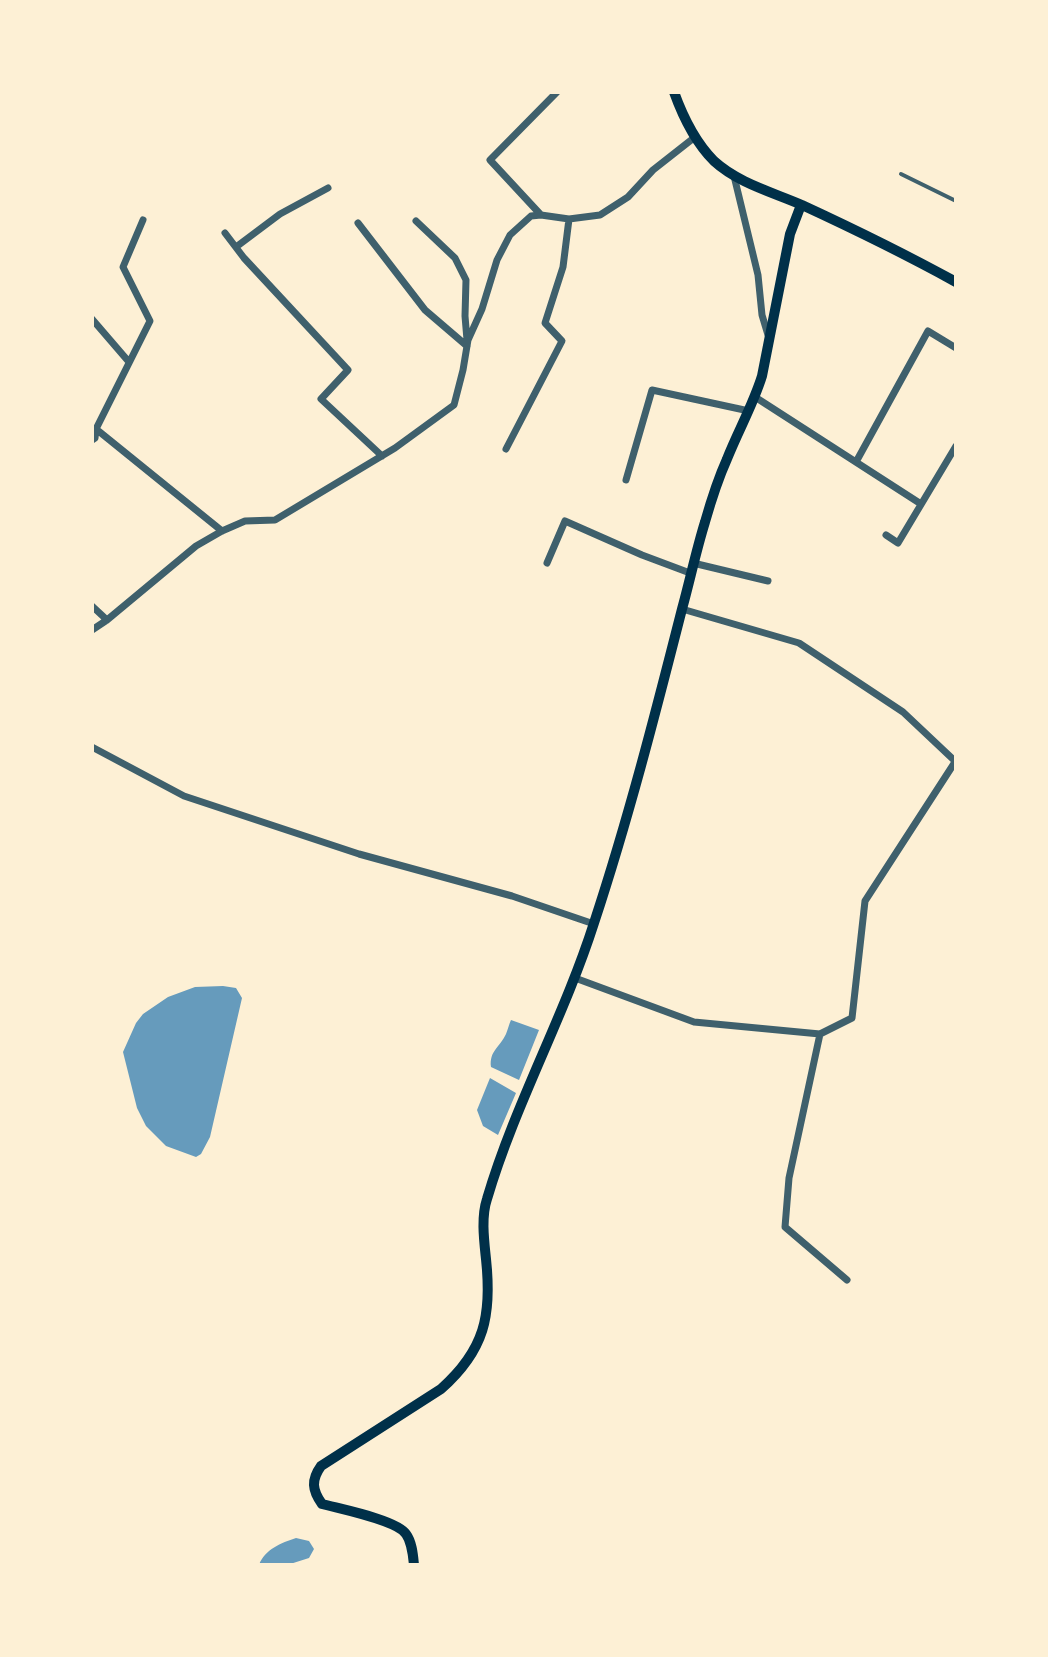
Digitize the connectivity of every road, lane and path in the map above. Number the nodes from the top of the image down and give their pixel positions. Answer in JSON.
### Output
{"nodes":[{"id":1,"x":557,"y":92,"type":"edge"},
{"id":2,"x":674,"y":92,"type":"edge"},
{"id":3,"x":695,"y":137,"type":"junction"},
{"id":4,"x":901,"y":174,"type":"dead end"},
{"id":5,"x":734,"y":176,"type":"junction"},
{"id":6,"x":328,"y":188,"type":"dead end"},
{"id":7,"x":956,"y":201,"type":"edge"},
{"id":8,"x":801,"y":205,"type":"junction"},
{"id":9,"x":541,"y":215,"type":"junction"},
{"id":10,"x":569,"y":219,"type":"junction"},
{"id":11,"x":143,"y":220,"type":"dead end"},
{"id":12,"x":416,"y":221,"type":"dead end"},
{"id":13,"x":358,"y":223,"type":"dead end"},
{"id":14,"x":225,"y":233,"type":"dead end"},
{"id":15,"x":236,"y":247,"type":"junction"},
{"id":16,"x":956,"y":282,"type":"edge"},
{"id":17,"x":92,"y":319,"type":"edge"},
{"id":18,"x":769,"y":337,"type":"junction"},
{"id":19,"x":467,"y":346,"type":"junction"},
{"id":20,"x":956,"y":348,"type":"edge"},
{"id":21,"x":129,"y":362,"type":"junction"},
{"id":22,"x":755,"y":397,"type":"junction"},
{"id":23,"x":749,"y":411,"type":"junction"},
{"id":24,"x":94,"y":436,"type":"edge"},
{"id":25,"x":956,"y":446,"type":"edge"},
{"id":26,"x":506,"y":449,"type":"dead end"},
{"id":27,"x":382,"y":456,"type":"junction"},
{"id":28,"x":856,"y":462,"type":"junction"},
{"id":29,"x":626,"y":480,"type":"dead end"},
{"id":30,"x":921,"y":504,"type":"junction"},
{"id":31,"x":222,"y":531,"type":"junction"},
{"id":32,"x":886,"y":535,"type":"dead end"},
{"id":33,"x":547,"y":563,"type":"dead end"},
{"id":34,"x":692,"y":568,"type":"junction"},
{"id":35,"x":768,"y":581,"type":"dead end"},
{"id":36,"x":92,"y":606,"type":"edge"},
{"id":37,"x":682,"y":609,"type":"junction"},
{"id":38,"x":107,"y":620,"type":"junction"},
{"id":39,"x":92,"y":630,"type":"edge"},
{"id":40,"x":92,"y":747,"type":"edge"},
{"id":41,"x":955,"y":762,"type":"edge"},
{"id":42,"x":594,"y":924,"type":"junction"},
{"id":43,"x":575,"y":978,"type":"junction"},
{"id":44,"x":820,"y":1034,"type":"junction"},
{"id":45,"x":847,"y":1280,"type":"dead end"},
{"id":46,"x":414,"y":1565,"type":"edge"}],
"edges":[{"from":1,"to":9,"type":"street"},
{"from":2,"to":3,"type":"main road"},
{"from":3,"to":5,"type":"main road"},
{"from":3,"to":10,"type":"street"},
{"from":4,"to":7,"type":"lane"},
{"from":5,"to":8,"type":"main road"},
{"from":5,"to":18,"type":"street"},
{"from":6,"to":15,"type":"street"},
{"from":8,"to":16,"type":"main road"},
{"from":8,"to":18,"type":"main road"},
{"from":9,"to":10,"type":"street"},
{"from":9,"to":19,"type":"street"},
{"from":10,"to":26,"type":"street"},
{"from":11,"to":21,"type":"street"},
{"from":12,"to":19,"type":"street"},
{"from":13,"to":19,"type":"street"},
{"from":14,"to":15,"type":"street"},
{"from":15,"to":27,"type":"street"},
{"from":17,"to":21,"type":"street"},
{"from":18,"to":22,"type":"main road"},
{"from":19,"to":27,"type":"street"},
{"from":20,"to":28,"type":"street"},
{"from":21,"to":24,"type":"street"},
{"from":22,"to":23,"type":"main road"},
{"from":22,"to":28,"type":"street"},
{"from":23,"to":29,"type":"street"},
{"from":23,"to":34,"type":"main road"},
{"from":24,"to":31,"type":"street"},
{"from":25,"to":30,"type":"street"},
{"from":27,"to":31,"type":"street"},
{"from":28,"to":30,"type":"street"},
{"from":30,"to":32,"type":"street"},
{"from":31,"to":38,"type":"street"},
{"from":33,"to":34,"type":"street"},
{"from":34,"to":35,"type":"street"},
{"from":34,"to":37,"type":"main road"},
{"from":36,"to":38,"type":"street"},
{"from":37,"to":41,"type":"street"},
{"from":37,"to":42,"type":"main road"},
{"from":38,"to":39,"type":"street"},
{"from":40,"to":42,"type":"street"},
{"from":41,"to":44,"type":"street"},
{"from":42,"to":43,"type":"main road"},
{"from":43,"to":44,"type":"street"},
{"from":43,"to":46,"type":"main road"},
{"from":44,"to":45,"type":"street"}]}
